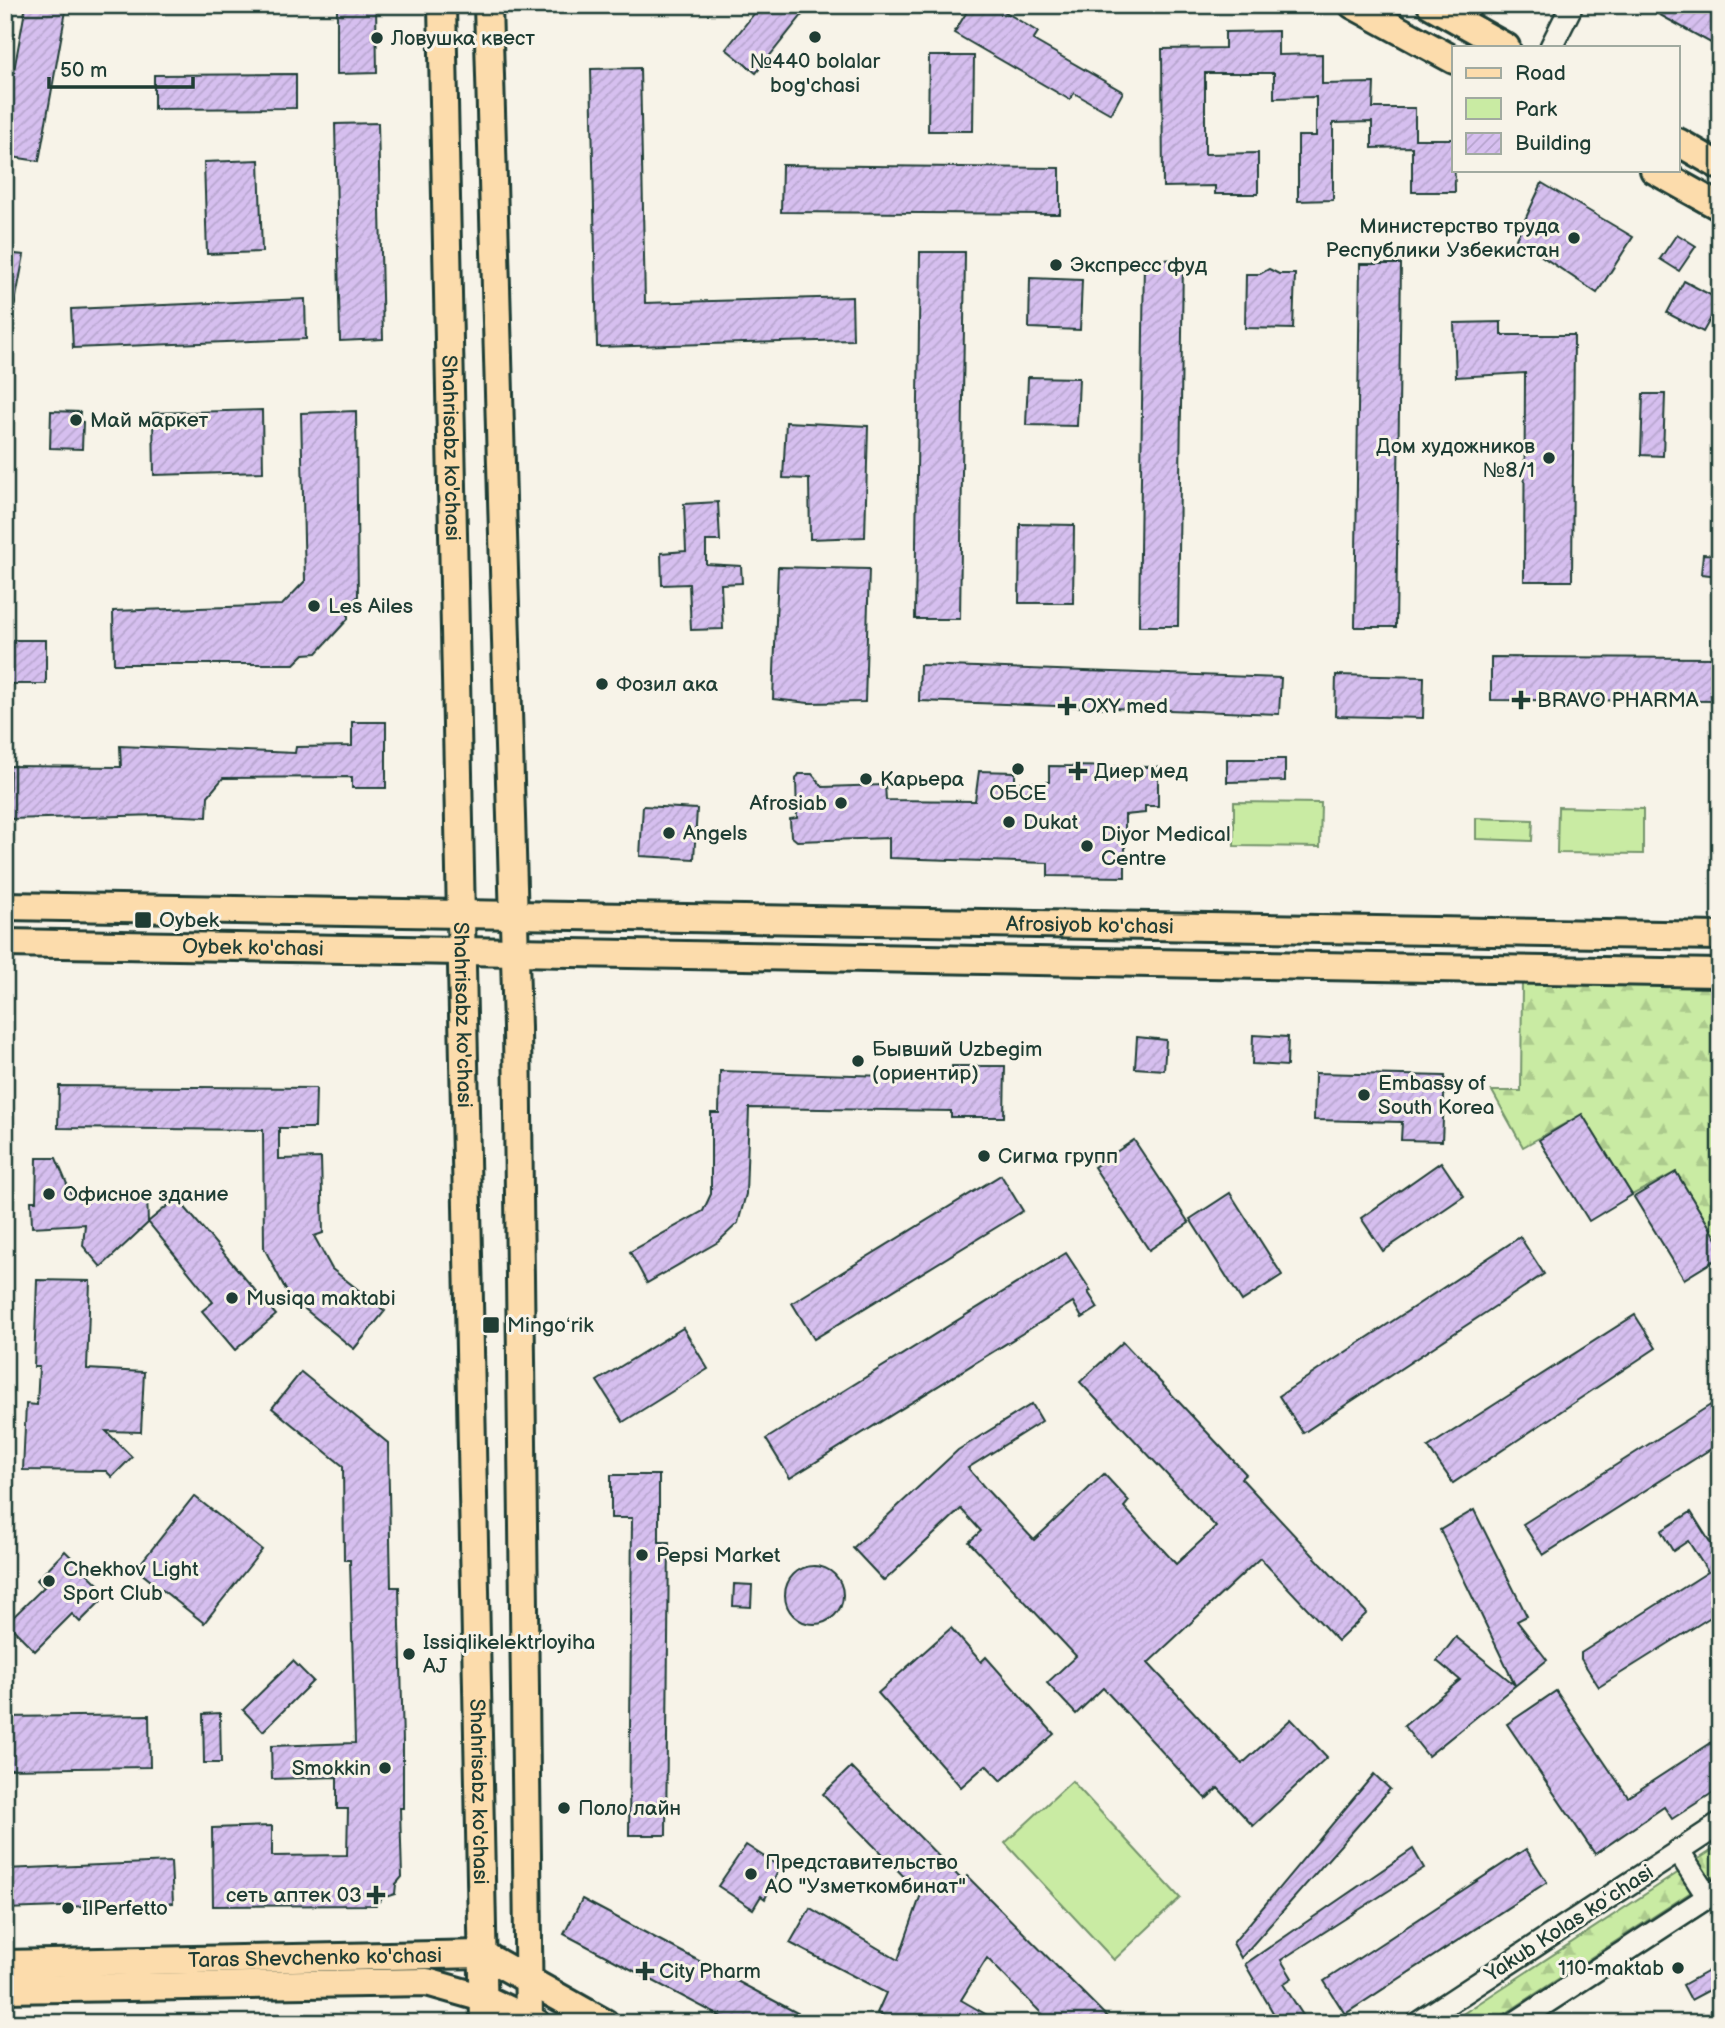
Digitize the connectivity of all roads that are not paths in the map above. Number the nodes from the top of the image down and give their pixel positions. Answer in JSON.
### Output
{"nodes":[{"id":1,"x":442,"y":5,"type":"edge"},
{"id":2,"x":488,"y":5,"type":"edge"},
{"id":3,"x":1353,"y":5,"type":"edge"},
{"id":4,"x":1431,"y":5,"type":"edge"},
{"id":5,"x":1572,"y":5,"type":"edge"},
{"id":6,"x":1504,"y":46,"type":"edge"},
{"id":7,"x":1552,"y":46,"type":"edge"},
{"id":8,"x":1452,"y":59,"type":"edge"},
{"id":9,"x":1680,"y":143,"type":"edge"},
{"id":10,"x":1720,"y":166,"type":"edge"},
{"id":11,"x":1658,"y":172,"type":"edge"},
{"id":12,"x":1720,"y":207,"type":"edge"},
{"id":13,"x":5,"y":906,"type":"edge"},
{"id":14,"x":460,"y":914,"type":"junction"},
{"id":15,"x":514,"y":915,"type":"junction"},
{"id":16,"x":1720,"y":936,"type":"edge"},
{"id":17,"x":5,"y":943,"type":"edge"},
{"id":18,"x":461,"y":951,"type":"junction"},
{"id":19,"x":515,"y":952,"type":"junction"},
{"id":20,"x":1720,"y":973,"type":"edge"},
{"id":21,"x":1720,"y":1824,"type":"edge"},
{"id":22,"x":1678,"y":1851,"type":"junction"},
{"id":23,"x":1714,"y":1893,"type":"edge"},
{"id":24,"x":482,"y":1954,"type":"junction"},
{"id":25,"x":5,"y":1964,"type":"edge"},
{"id":26,"x":528,"y":1979,"type":"junction"},
{"id":27,"x":5,"y":1989,"type":"edge"},
{"id":28,"x":484,"y":2011,"type":"edge"},
{"id":29,"x":532,"y":2021,"type":"edge"},
{"id":30,"x":605,"y":2023,"type":"edge"},
{"id":31,"x":1418,"y":2023,"type":"edge"},
{"id":32,"x":1515,"y":2023,"type":"edge"}],
"edges":[{"from":1,"to":14,"type":"main road","name":"Shahrisabz ko'chasi"},
{"from":2,"to":15,"type":"main road"},
{"from":3,"to":8,"type":"main road"},
{"from":4,"to":6,"type":"main road"},
{"from":5,"to":7,"type":"street"},
{"from":9,"to":10,"type":"main road"},
{"from":11,"to":12,"type":"main road"},
{"from":13,"to":14,"type":"main road","name":"Oybek ko'chasi"},
{"from":14,"to":15,"type":"main road","name":"Afrosiyob ko'chasi"},
{"from":14,"to":18,"type":"main road","name":"Shahrisabz ko'chasi"},
{"from":15,"to":16,"type":"main road","name":"Afrosiyob ko'chasi"},
{"from":15,"to":19,"type":"main road"},
{"from":17,"to":18,"type":"main road","name":"Oybek ko'chasi"},
{"from":18,"to":19,"type":"main road","name":"Afrosiyob ko'chasi"},
{"from":18,"to":24,"type":"main road","name":"Shahrisabz ko'chasi"},
{"from":19,"to":20,"type":"main road","name":"Afrosiyob ko'chasi"},
{"from":19,"to":26,"type":"main road"},
{"from":21,"to":22,"type":"street","name":"Yakub Kolas koʻchasi"},
{"from":22,"to":23,"type":"street"},
{"from":22,"to":31,"type":"street","name":"Yakub Kolas koʻchasi"},
{"from":23,"to":32,"type":"street"},
{"from":24,"to":25,"type":"main road","name":"Taras Shevchenko ko'chasi"},
{"from":24,"to":26,"type":"main road","name":"Taras Shevchenko ko'chasi"},
{"from":24,"to":28,"type":"main road","name":"Shahrisabz ko'chasi"},
{"from":26,"to":29,"type":"main road"},
{"from":26,"to":30,"type":"main road","name":"Taras Shevchenko ko'chasi"},
{"from":27,"to":28,"type":"main road","name":"Taras Shevchenko ko'chasi"},
{"from":28,"to":29,"type":"main road","name":"Taras Shevchenko ko'chasi"}]}
